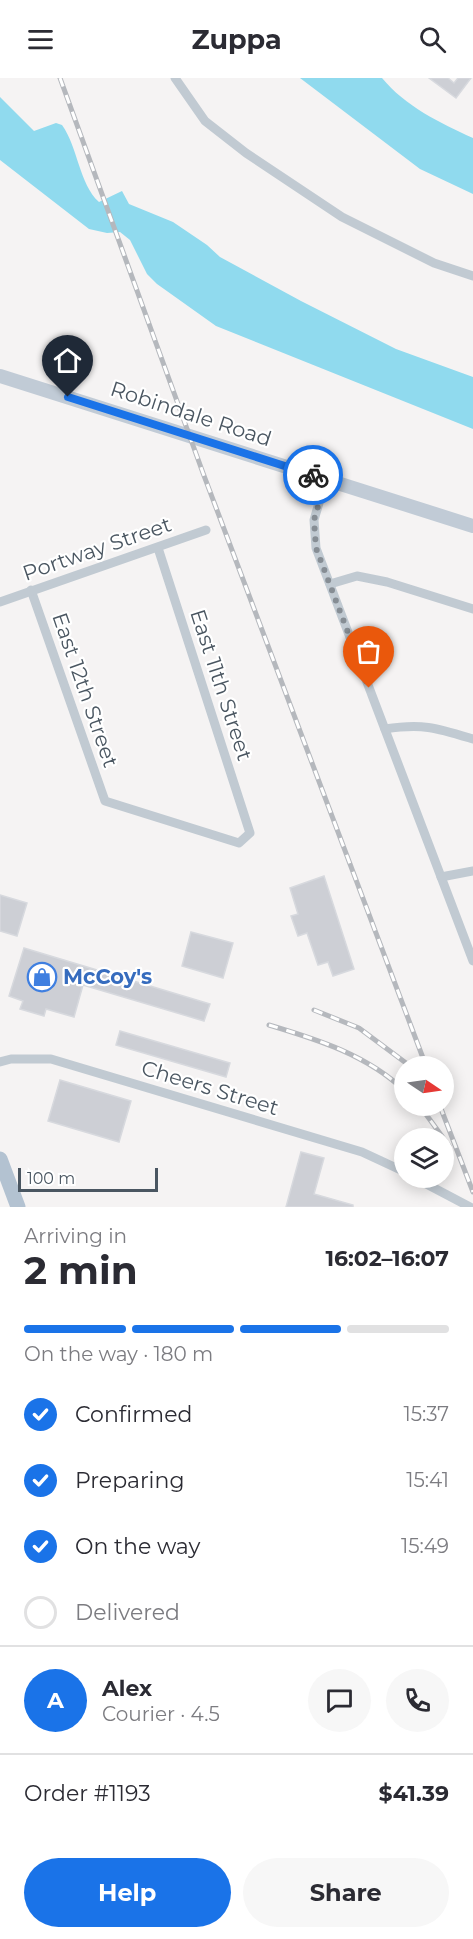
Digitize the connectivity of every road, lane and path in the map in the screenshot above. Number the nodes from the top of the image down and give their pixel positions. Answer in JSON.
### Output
{"nodes":[{"id":1,"x":175,"y":78,"type":"edge"},
{"id":2,"x":473,"y":276,"type":"edge"},
{"id":3,"x":0,"y":376,"type":"edge"},
{"id":4,"x":326,"y":479,"type":"junction"},
{"id":5,"x":473,"y":526,"type":"edge"},
{"id":6,"x":206,"y":530,"type":"dead end"},
{"id":7,"x":158,"y":548,"type":"junction"},
{"id":8,"x":330,"y":584,"type":"junction"},
{"id":9,"x":31,"y":590,"type":"junction"},
{"id":10,"x":0,"y":602,"type":"edge"},
{"id":11,"x":473,"y":609,"type":"edge"},
{"id":12,"x":385,"y":729,"type":"junction"},
{"id":13,"x":473,"y":739,"type":"edge"},
{"id":14,"x":105,"y":801,"type":"joint"},
{"id":15,"x":473,"y":871,"type":"edge"},
{"id":16,"x":441,"y":877,"type":"junction"},
{"id":17,"x":473,"y":961,"type":"edge"},
{"id":18,"x":0,"y":1062,"type":"edge"},
{"id":19,"x":0,"y":1159,"type":"edge"},
{"id":20,"x":394,"y":1167,"type":"edge"},
{"id":21,"x":434,"y":1188,"type":"edge"},
{"id":22,"x":18,"y":1207,"type":"edge"},
{"id":23,"x":470,"y":1207,"type":"edge"}],
"edges":[{"from":1,"to":2,"type":"street"},
{"from":3,"to":4,"type":"street","name":"Robindale Road"},
{"from":4,"to":5,"type":"street","name":"Robindale Road"},
{"from":4,"to":8,"type":"street"},
{"from":6,"to":7,"type":"street","name":"Portway Street"},
{"from":7,"to":9,"type":"street","name":"Portway Street"},
{"from":7,"to":14,"type":"street","name":"East 11th Street"},
{"from":8,"to":11,"type":"street"},
{"from":8,"to":12,"type":"street"},
{"from":9,"to":10,"type":"street","name":"Portway Street"},
{"from":9,"to":14,"type":"street","name":"East 12th Street"},
{"from":12,"to":13,"type":"street"},
{"from":12,"to":16,"type":"street"},
{"from":15,"to":16,"type":"street"},
{"from":16,"to":17,"type":"street"},
{"from":18,"to":20,"type":"street","name":"Cheers Street"},
{"from":19,"to":22,"type":"main road"},
{"from":21,"to":23,"type":"street"}]}
